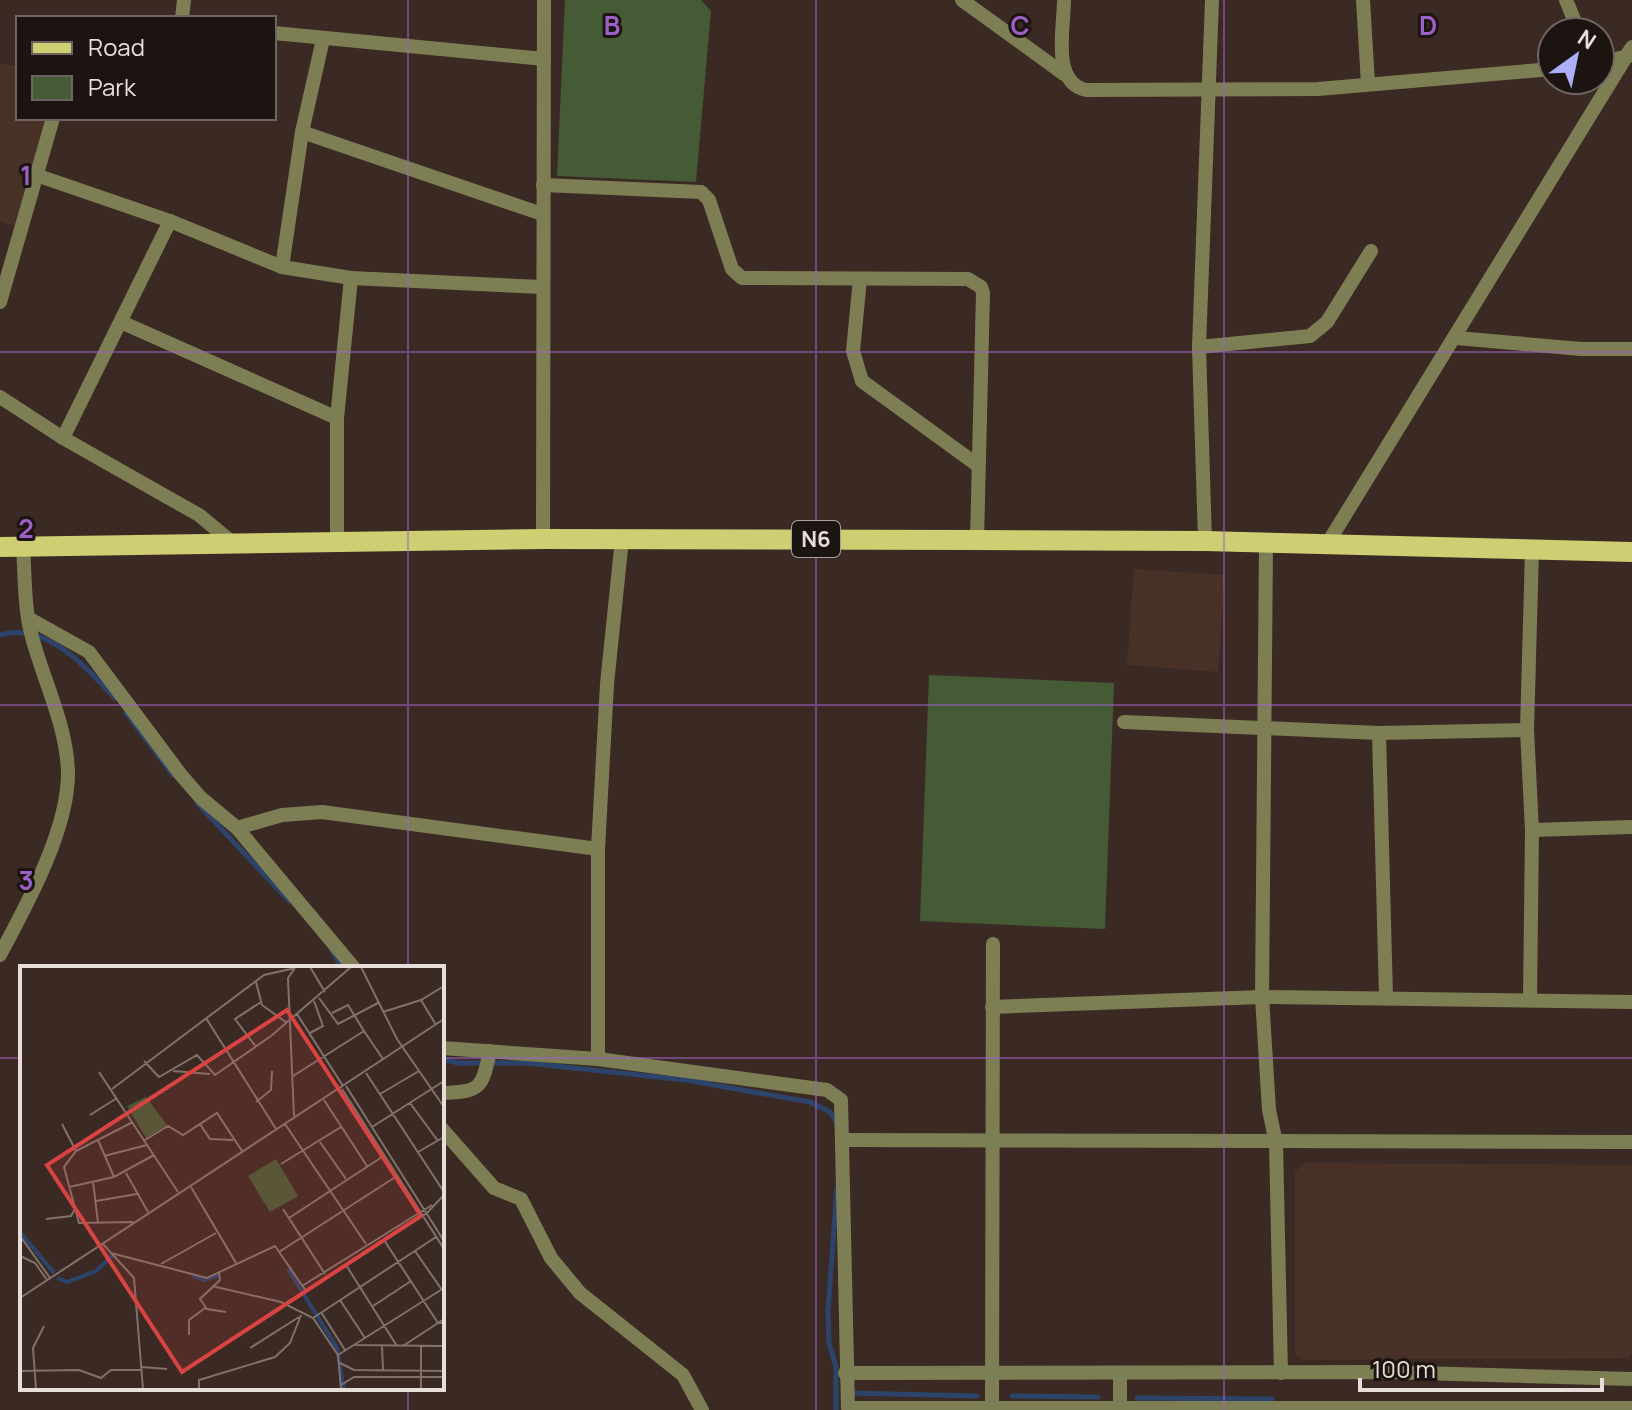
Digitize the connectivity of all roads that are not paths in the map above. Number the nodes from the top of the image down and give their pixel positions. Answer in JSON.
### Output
{"nodes":[{"id":1,"x":544,"y":0,"type":"edge"},
{"id":2,"x":962,"y":0,"type":"edge"},
{"id":3,"x":1064,"y":0,"type":"edge"},
{"id":4,"x":1212,"y":0,"type":"edge"},
{"id":5,"x":1363,"y":0,"type":"edge"},
{"id":6,"x":276,"y":33,"type":"edge"},
{"id":7,"x":323,"y":39,"type":"junction"},
{"id":8,"x":1631,"y":52,"type":"edge"},
{"id":9,"x":544,"y":59,"type":"junction"},
{"id":10,"x":1536,"y":70,"type":"edge"},
{"id":11,"x":1064,"y":74,"type":"junction"},
{"id":12,"x":1368,"y":84,"type":"junction"},
{"id":13,"x":1209,"y":92,"type":"junction"},
{"id":14,"x":52,"y":120,"type":"edge"},
{"id":15,"x":302,"y":132,"type":"junction"},
{"id":16,"x":36,"y":175,"type":"junction"},
{"id":17,"x":543,"y":185,"type":"junction"},
{"id":18,"x":542,"y":214,"type":"junction"},
{"id":19,"x":170,"y":221,"type":"junction"},
{"id":20,"x":1371,"y":251,"type":"dead end"},
{"id":21,"x":282,"y":267,"type":"junction"},
{"id":22,"x":351,"y":278,"type":"junction"},
{"id":23,"x":860,"y":279,"type":"junction"},
{"id":24,"x":542,"y":287,"type":"junction"},
{"id":25,"x":2,"y":296,"type":"edge"},
{"id":26,"x":121,"y":322,"type":"junction"},
{"id":27,"x":1457,"y":338,"type":"junction"},
{"id":28,"x":1199,"y":347,"type":"junction"},
{"id":29,"x":1632,"y":349,"type":"edge"},
{"id":30,"x":0,"y":397,"type":"edge"},
{"id":31,"x":337,"y":418,"type":"junction"},
{"id":32,"x":63,"y":438,"type":"junction"},
{"id":33,"x":976,"y":464,"type":"junction"},
{"id":34,"x":543,"y":539,"type":"junction"},
{"id":35,"x":622,"y":539,"type":"junction"},
{"id":36,"x":977,"y":540,"type":"junction"},
{"id":37,"x":1205,"y":541,"type":"junction"},
{"id":38,"x":337,"y":542,"type":"junction"},
{"id":39,"x":234,"y":544,"type":"junction"},
{"id":40,"x":1266,"y":545,"type":"junction"},
{"id":41,"x":23,"y":546,"type":"junction"},
{"id":42,"x":1326,"y":546,"type":"junction"},
{"id":43,"x":0,"y":547,"type":"edge"},
{"id":44,"x":1532,"y":550,"type":"junction"},
{"id":45,"x":1632,"y":552,"type":"edge"},
{"id":46,"x":30,"y":619,"type":"junction"},
{"id":47,"x":1124,"y":722,"type":"dead end"},
{"id":48,"x":1264,"y":728,"type":"junction"},
{"id":49,"x":1527,"y":730,"type":"junction"},
{"id":50,"x":1379,"y":733,"type":"junction"},
{"id":51,"x":1632,"y":827,"type":"edge"},
{"id":52,"x":237,"y":828,"type":"junction"},
{"id":53,"x":1532,"y":830,"type":"junction"},
{"id":54,"x":598,"y":849,"type":"junction"},
{"id":55,"x":993,"y":944,"type":"dead end"},
{"id":56,"x":0,"y":955,"type":"edge"},
{"id":57,"x":352,"y":966,"type":"edge"},
{"id":58,"x":1262,"y":997,"type":"junction"},
{"id":59,"x":1386,"y":997,"type":"junction"},
{"id":60,"x":1530,"y":1000,"type":"junction"},
{"id":61,"x":1632,"y":1002,"type":"edge"},
{"id":62,"x":992,"y":1007,"type":"junction"},
{"id":63,"x":444,"y":1048,"type":"edge"},
{"id":64,"x":490,"y":1051,"type":"junction"},
{"id":65,"x":598,"y":1059,"type":"junction"},
{"id":66,"x":444,"y":1093,"type":"edge"},
{"id":67,"x":444,"y":1131,"type":"edge"},
{"id":68,"x":843,"y":1140,"type":"junction"},
{"id":69,"x":991,"y":1142,"type":"junction"},
{"id":70,"x":1632,"y":1142,"type":"edge"},
{"id":71,"x":1276,"y":1143,"type":"junction"},
{"id":72,"x":845,"y":1373,"type":"junction"},
{"id":73,"x":993,"y":1373,"type":"junction"},
{"id":74,"x":1281,"y":1373,"type":"junction"},
{"id":75,"x":1120,"y":1375,"type":"junction"},
{"id":76,"x":1632,"y":1379,"type":"edge"},
{"id":77,"x":992,"y":1406,"type":"junction"},
{"id":78,"x":1381,"y":1408,"type":"edge"},
{"id":79,"x":1632,"y":1408,"type":"edge"},
{"id":80,"x":702,"y":1410,"type":"edge"},
{"id":81,"x":1120,"y":1410,"type":"edge"}],
"edges":[{"from":1,"to":9,"type":"street"},
{"from":2,"to":11,"type":"street"},
{"from":3,"to":11,"type":"street"},
{"from":4,"to":13,"type":"street"},
{"from":5,"to":12,"type":"street"},
{"from":6,"to":7,"type":"street"},
{"from":7,"to":9,"type":"street"},
{"from":7,"to":15,"type":"street"},
{"from":8,"to":27,"type":"street"},
{"from":9,"to":17,"type":"street"},
{"from":10,"to":12,"type":"street"},
{"from":11,"to":13,"type":"street"},
{"from":12,"to":13,"type":"street"},
{"from":13,"to":28,"type":"street"},
{"from":14,"to":16,"type":"street"},
{"from":15,"to":18,"type":"street"},
{"from":15,"to":21,"type":"street"},
{"from":16,"to":19,"type":"street"},
{"from":16,"to":25,"type":"street"},
{"from":17,"to":18,"type":"street"},
{"from":17,"to":23,"type":"street"},
{"from":18,"to":24,"type":"street"},
{"from":19,"to":21,"type":"street"},
{"from":19,"to":26,"type":"street"},
{"from":20,"to":28,"type":"street"},
{"from":21,"to":22,"type":"street"},
{"from":22,"to":24,"type":"street"},
{"from":22,"to":31,"type":"street"},
{"from":23,"to":33,"type":"street"},
{"from":23,"to":33,"type":"street"},
{"from":24,"to":34,"type":"street"},
{"from":26,"to":31,"type":"street"},
{"from":26,"to":32,"type":"street"},
{"from":27,"to":29,"type":"street"},
{"from":27,"to":42,"type":"street"},
{"from":28,"to":37,"type":"street"},
{"from":30,"to":32,"type":"street"},
{"from":31,"to":38,"type":"street"},
{"from":32,"to":39,"type":"street"},
{"from":33,"to":36,"type":"street"},
{"from":34,"to":35,"type":"main road","number":"N6"},
{"from":34,"to":38,"type":"main road","number":"N6"},
{"from":35,"to":36,"type":"main road","number":"N6"},
{"from":35,"to":54,"type":"street"},
{"from":36,"to":37,"type":"main road","number":"N6"},
{"from":37,"to":40,"type":"main road","number":"N6"},
{"from":38,"to":39,"type":"main road","number":"N6"},
{"from":39,"to":41,"type":"main road","number":"N6"},
{"from":40,"to":42,"type":"main road","number":"N6"},
{"from":40,"to":48,"type":"street"},
{"from":41,"to":43,"type":"main road","number":"N6"},
{"from":41,"to":46,"type":"street"},
{"from":42,"to":44,"type":"main road","number":"N6"},
{"from":44,"to":45,"type":"main road","number":"N6"},
{"from":44,"to":49,"type":"street"},
{"from":46,"to":52,"type":"street"},
{"from":46,"to":56,"type":"street"},
{"from":47,"to":48,"type":"street"},
{"from":48,"to":50,"type":"street"},
{"from":48,"to":58,"type":"street"},
{"from":49,"to":50,"type":"street"},
{"from":49,"to":53,"type":"street"},
{"from":50,"to":59,"type":"street"},
{"from":51,"to":53,"type":"street"},
{"from":52,"to":54,"type":"street"},
{"from":52,"to":57,"type":"street"},
{"from":53,"to":60,"type":"street"},
{"from":54,"to":65,"type":"street"},
{"from":55,"to":62,"type":"street"},
{"from":58,"to":59,"type":"street"},
{"from":58,"to":62,"type":"street"},
{"from":58,"to":71,"type":"street"},
{"from":59,"to":60,"type":"street"},
{"from":60,"to":61,"type":"street"},
{"from":62,"to":69,"type":"street"},
{"from":63,"to":64,"type":"street"},
{"from":64,"to":65,"type":"street"},
{"from":64,"to":66,"type":"street"},
{"from":65,"to":68,"type":"street"},
{"from":67,"to":80,"type":"street"},
{"from":68,"to":69,"type":"street"},
{"from":68,"to":72,"type":"street"},
{"from":69,"to":71,"type":"street"},
{"from":69,"to":73,"type":"street"},
{"from":70,"to":71,"type":"street"},
{"from":71,"to":74,"type":"street"},
{"from":72,"to":73,"type":"street"},
{"from":72,"to":77,"type":"street"},
{"from":73,"to":75,"type":"street"},
{"from":73,"to":77,"type":"street"},
{"from":74,"to":75,"type":"street"},
{"from":74,"to":76,"type":"street"},
{"from":75,"to":81,"type":"street"},
{"from":77,"to":81,"type":"street"},
{"from":78,"to":79,"type":"street"},
{"from":78,"to":81,"type":"street"}]}
